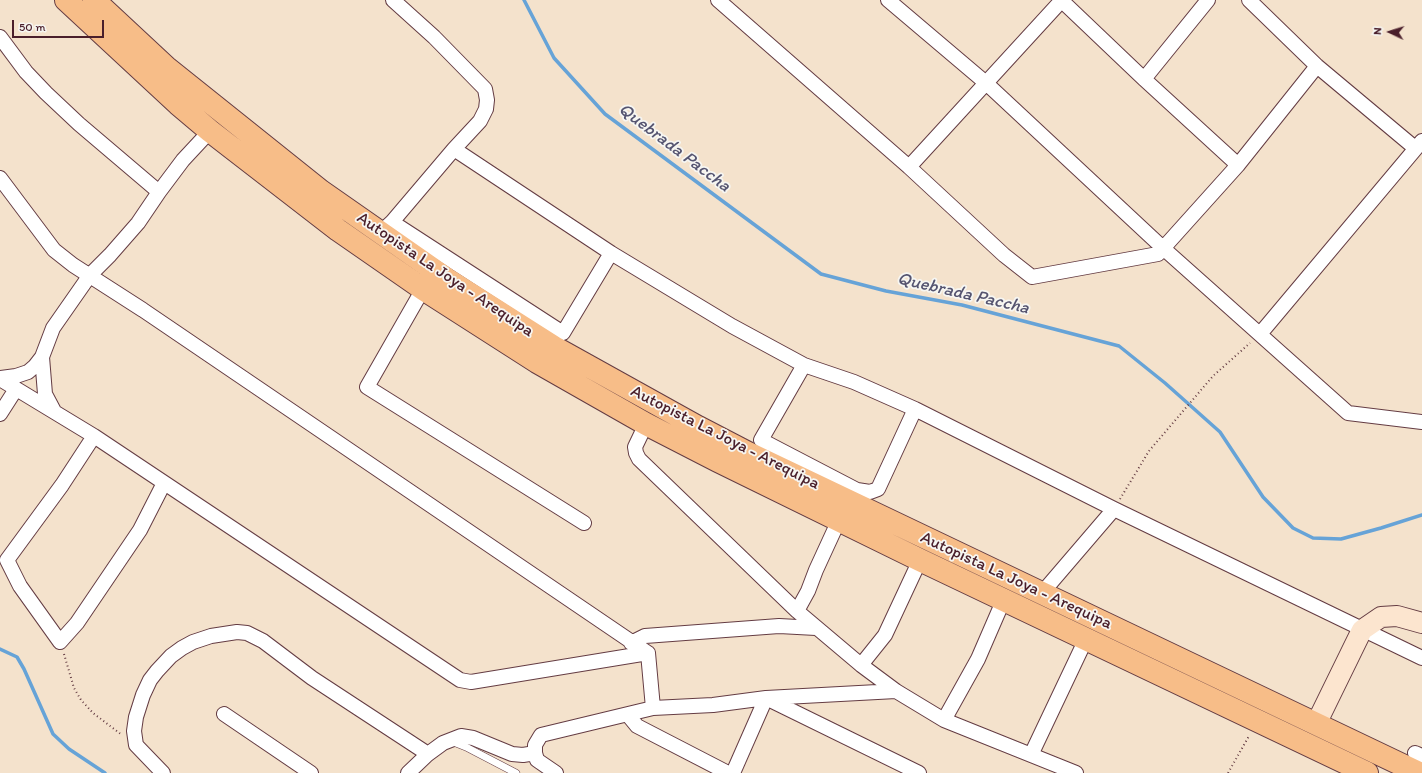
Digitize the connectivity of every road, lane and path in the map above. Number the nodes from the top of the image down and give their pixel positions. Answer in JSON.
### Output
{"nodes":[{"id":1,"x":66,"y":0,"type":"edge"},
{"id":2,"x":94,"y":0,"type":"edge"},
{"id":3,"x":394,"y":0,"type":"edge"},
{"id":4,"x":718,"y":0,"type":"edge"},
{"id":5,"x":888,"y":0,"type":"edge"},
{"id":6,"x":1062,"y":0,"type":"edge"},
{"id":7,"x":1208,"y":0,"type":"edge"},
{"id":8,"x":1249,"y":0,"type":"edge"},
{"id":9,"x":0,"y":37,"type":"edge"},
{"id":10,"x":1317,"y":66,"type":"junction"},
{"id":11,"x":1144,"y":79,"type":"junction"},
{"id":12,"x":986,"y":83,"type":"junction"},
{"id":13,"x":210,"y":132,"type":"junction"},
{"id":14,"x":1419,"y":145,"type":"edge"},
{"id":15,"x":454,"y":149,"type":"junction"},
{"id":16,"x":1238,"y":165,"type":"junction"},
{"id":17,"x":908,"y":167,"type":"junction"},
{"id":18,"x":0,"y":178,"type":"edge"},
{"id":19,"x":159,"y":192,"type":"junction"},
{"id":20,"x":386,"y":228,"type":"junction"},
{"id":21,"x":1163,"y":248,"type":"junction"},
{"id":22,"x":612,"y":252,"type":"junction"},
{"id":23,"x":90,"y":276,"type":"junction"},
{"id":24,"x":423,"y":289,"type":"junction"},
{"id":25,"x":1260,"y":334,"type":"junction"},
{"id":26,"x":42,"y":357,"type":"junction"},
{"id":27,"x":804,"y":365,"type":"junction"},
{"id":28,"x":0,"y":378,"type":"edge"},
{"id":29,"x":16,"y":389,"type":"junction"},
{"id":30,"x":915,"y":409,"type":"junction"},
{"id":31,"x":55,"y":413,"type":"junction"},
{"id":32,"x":0,"y":414,"type":"edge"},
{"id":33,"x":1422,"y":422,"type":"edge"},
{"id":34,"x":646,"y":424,"type":"junction"},
{"id":35,"x":94,"y":436,"type":"junction"},
{"id":36,"x":164,"y":483,"type":"junction"},
{"id":37,"x":854,"y":496,"type":"junction"},
{"id":38,"x":1114,"y":509,"type":"junction"},
{"id":39,"x":839,"y":520,"type":"junction"},
{"id":40,"x":584,"y":523,"type":"dead end"},
{"id":41,"x":920,"y":560,"type":"junction"},
{"id":42,"x":1042,"y":593,"type":"junction"},
{"id":43,"x":1004,"y":599,"type":"junction"},
{"id":44,"x":797,"y":611,"type":"junction"},
{"id":45,"x":1422,"y":623,"type":"edge"},
{"id":46,"x":816,"y":628,"type":"junction"},
{"id":47,"x":1362,"y":630,"type":"junction"},
{"id":48,"x":1086,"y":639,"type":"junction"},
{"id":49,"x":60,"y":642,"type":"junction"},
{"id":50,"x":631,"y":643,"type":"junction"},
{"id":51,"x":648,"y":654,"type":"junction"},
{"id":52,"x":1422,"y":658,"type":"edge"},
{"id":53,"x":861,"y":665,"type":"junction"},
{"id":54,"x":896,"y":691,"type":"junction"},
{"id":55,"x":766,"y":698,"type":"junction"},
{"id":56,"x":653,"y":708,"type":"junction"},
{"id":57,"x":224,"y":714,"type":"dead end"},
{"id":58,"x":628,"y":715,"type":"junction"},
{"id":59,"x":944,"y":720,"type":"junction"},
{"id":60,"x":1257,"y":721,"type":"junction"},
{"id":61,"x":1316,"y":724,"type":"junction"},
{"id":62,"x":451,"y":741,"type":"junction"},
{"id":63,"x":136,"y":745,"type":"junction"},
{"id":64,"x":535,"y":753,"type":"junction"},
{"id":65,"x":428,"y":754,"type":"junction"},
{"id":66,"x":1031,"y":755,"type":"junction"},
{"id":67,"x":1419,"y":761,"type":"edge"},
{"id":68,"x":162,"y":773,"type":"edge"},
{"id":69,"x":311,"y":773,"type":"edge"},
{"id":70,"x":408,"y":773,"type":"edge"},
{"id":71,"x":516,"y":773,"type":"edge"},
{"id":72,"x":556,"y":773,"type":"edge"},
{"id":73,"x":728,"y":773,"type":"edge"},
{"id":74,"x":733,"y":773,"type":"edge"},
{"id":75,"x":920,"y":773,"type":"edge"},
{"id":76,"x":1076,"y":773,"type":"edge"},
{"id":77,"x":1228,"y":773,"type":"edge"},
{"id":78,"x":1367,"y":773,"type":"edge"}],
"edges":[{"from":1,"to":13,"type":"main road","name":"Autopista La Joya - Arequipa"},
{"from":2,"to":20,"type":"main road","name":"Autopista La Joya - Arequipa"},
{"from":3,"to":15,"type":"street"},
{"from":4,"to":17,"type":"street"},
{"from":5,"to":12,"type":"street"},
{"from":6,"to":11,"type":"street"},
{"from":6,"to":12,"type":"street"},
{"from":7,"to":11,"type":"street"},
{"from":8,"to":10,"type":"street"},
{"from":9,"to":19,"type":"street"},
{"from":10,"to":14,"type":"street"},
{"from":10,"to":16,"type":"street"},
{"from":11,"to":16,"type":"street"},
{"from":12,"to":17,"type":"street"},
{"from":12,"to":21,"type":"street"},
{"from":13,"to":19,"type":"street"},
{"from":13,"to":24,"type":"main road","name":"Autopista La Joya - Arequipa"},
{"from":14,"to":25,"type":"street"},
{"from":15,"to":20,"type":"street"},
{"from":15,"to":22,"type":"street"},
{"from":16,"to":21,"type":"street"},
{"from":17,"to":21,"type":"street"},
{"from":18,"to":23,"type":"street"},
{"from":19,"to":23,"type":"street"},
{"from":20,"to":22,"type":"street"},
{"from":20,"to":37,"type":"main road","name":"Autopista La Joya - Arequipa"},
{"from":21,"to":25,"type":"street"},
{"from":22,"to":27,"type":"street"},
{"from":23,"to":26,"type":"street"},
{"from":23,"to":50,"type":"street"},
{"from":24,"to":34,"type":"main road","name":"Autopista La Joya - Arequipa"},
{"from":24,"to":40,"type":"street"},
{"from":25,"to":33,"type":"street"},
{"from":25,"to":38,"type":"path"},
{"from":26,"to":28,"type":"street"},
{"from":26,"to":31,"type":"street"},
{"from":27,"to":30,"type":"street"},
{"from":27,"to":37,"type":"street"},
{"from":28,"to":29,"type":"street"},
{"from":29,"to":31,"type":"street"},
{"from":29,"to":32,"type":"street"},
{"from":30,"to":37,"type":"street"},
{"from":30,"to":38,"type":"street"},
{"from":31,"to":35,"type":"street"},
{"from":34,"to":39,"type":"main road","name":"Autopista La Joya - Arequipa"},
{"from":34,"to":44,"type":"street"},
{"from":35,"to":36,"type":"street"},
{"from":35,"to":49,"type":"street"},
{"from":36,"to":49,"type":"street"},
{"from":36,"to":51,"type":"street"},
{"from":37,"to":42,"type":"main road","name":"Autopista La Joya - Arequipa"},
{"from":38,"to":42,"type":"street"},
{"from":38,"to":47,"type":"street"},
{"from":39,"to":41,"type":"main road","name":"Autopista La Joya - Arequipa"},
{"from":39,"to":44,"type":"street"},
{"from":41,"to":43,"type":"main road","name":"Autopista La Joya - Arequipa"},
{"from":41,"to":53,"type":"street"},
{"from":42,"to":61,"type":"main road","name":"Autopista La Joya - Arequipa"},
{"from":43,"to":48,"type":"main road","name":"Autopista La Joya - Arequipa"},
{"from":43,"to":59,"type":"street"},
{"from":44,"to":46,"type":"street"},
{"from":45,"to":47,"type":"street"},
{"from":46,"to":50,"type":"street"},
{"from":46,"to":53,"type":"street"},
{"from":47,"to":52,"type":"street"},
{"from":47,"to":61,"type":"street"},
{"from":48,"to":60,"type":"main road","name":"Autopista La Joya - Arequipa"},
{"from":48,"to":66,"type":"street"},
{"from":49,"to":63,"type":"path"},
{"from":50,"to":51,"type":"street"},
{"from":51,"to":56,"type":"street"},
{"from":53,"to":54,"type":"street"},
{"from":54,"to":55,"type":"street"},
{"from":54,"to":59,"type":"street"},
{"from":55,"to":56,"type":"street"},
{"from":55,"to":74,"type":"street"},
{"from":55,"to":75,"type":"street"},
{"from":56,"to":58,"type":"street"},
{"from":57,"to":69,"type":"street"},
{"from":58,"to":64,"type":"street"},
{"from":58,"to":73,"type":"street"},
{"from":59,"to":66,"type":"street"},
{"from":60,"to":77,"type":"path"},
{"from":60,"to":78,"type":"main road","name":"Autopista La Joya - Arequipa"},
{"from":61,"to":67,"type":"main road","name":"Autopista La Joya - Arequipa"},
{"from":62,"to":64,"type":"street"},
{"from":62,"to":65,"type":"street"},
{"from":62,"to":71,"type":"lane"},
{"from":63,"to":65,"type":"street"},
{"from":63,"to":68,"type":"street"},
{"from":64,"to":72,"type":"street"},
{"from":65,"to":70,"type":"street"},
{"from":66,"to":76,"type":"street"}]}
